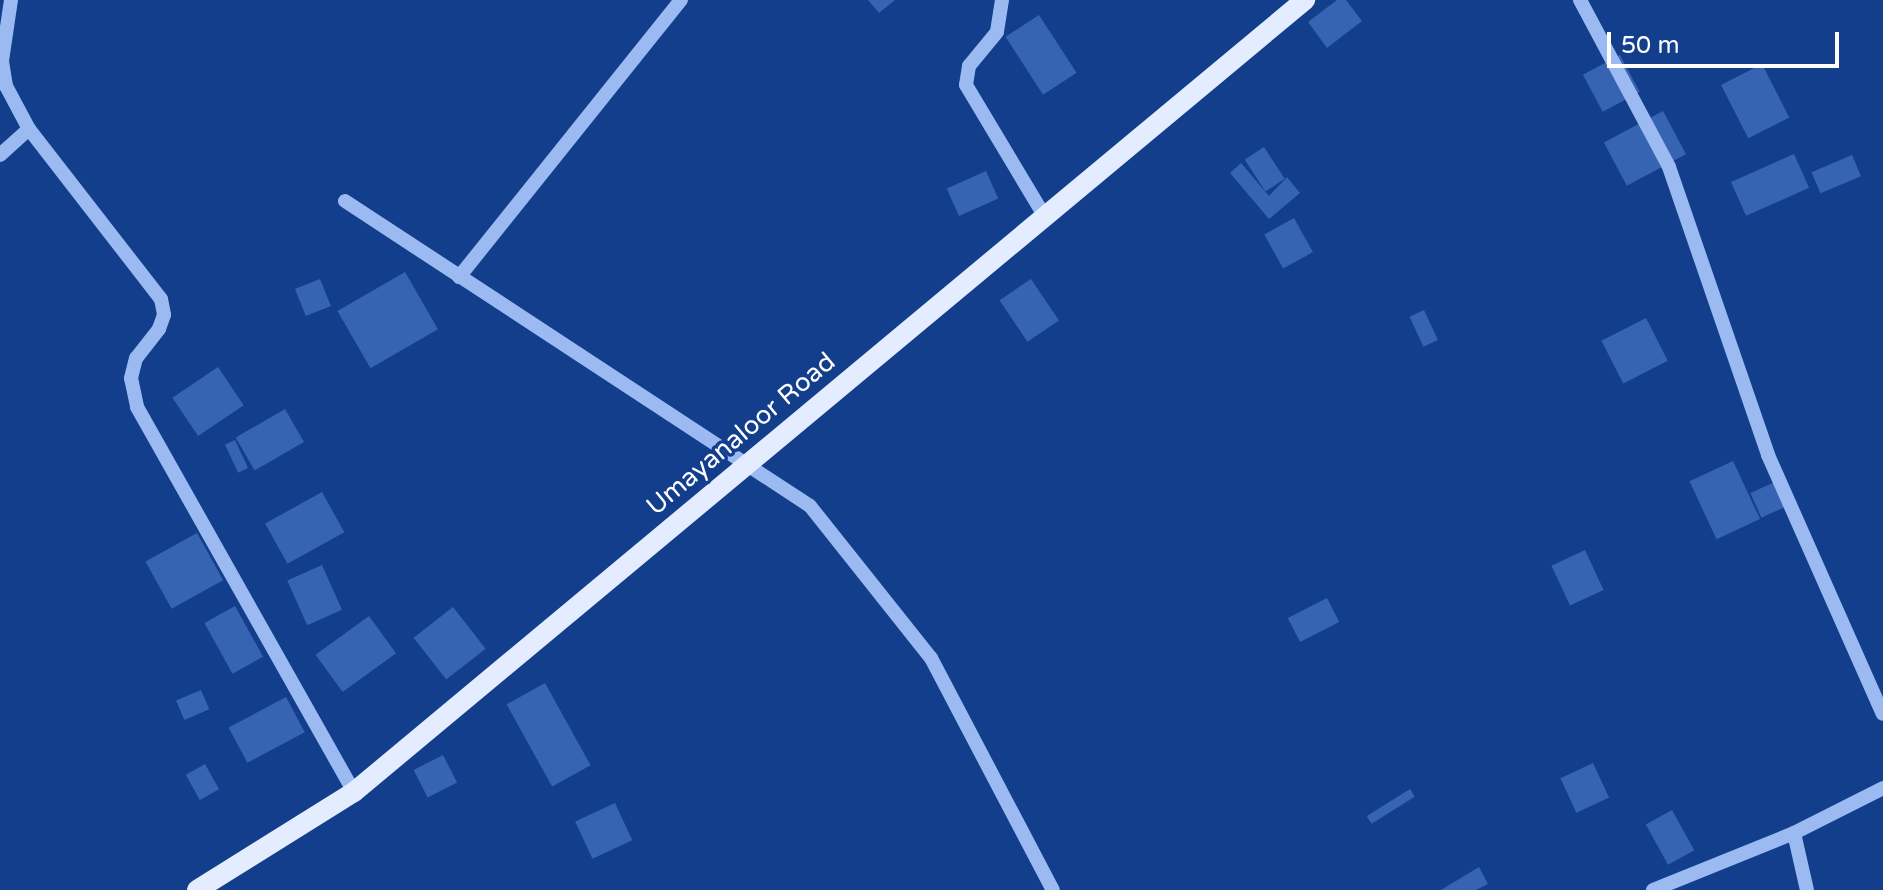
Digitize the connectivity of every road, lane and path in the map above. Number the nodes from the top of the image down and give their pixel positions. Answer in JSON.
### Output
{"nodes":[{"id":1,"x":11,"y":0,"type":"edge"},
{"id":2,"x":681,"y":0,"type":"edge"},
{"id":3,"x":1002,"y":0,"type":"edge"},
{"id":4,"x":1305,"y":0,"type":"edge"},
{"id":5,"x":1580,"y":0,"type":"edge"},
{"id":6,"x":29,"y":129,"type":"junction"},
{"id":7,"x":0,"y":155,"type":"edge"},
{"id":8,"x":345,"y":201,"type":"dead end"},
{"id":9,"x":1045,"y":217,"type":"junction"},
{"id":10,"x":459,"y":277,"type":"junction"},
{"id":11,"x":746,"y":463,"type":"junction"},
{"id":12,"x":1883,"y":714,"type":"edge"},
{"id":13,"x":1883,"y":788,"type":"edge"},
{"id":14,"x":354,"y":792,"type":"junction"},
{"id":15,"x":1794,"y":833,"type":"junction"},
{"id":16,"x":197,"y":890,"type":"edge"},
{"id":17,"x":1053,"y":890,"type":"edge"},
{"id":18,"x":1653,"y":890,"type":"edge"},
{"id":19,"x":1807,"y":890,"type":"edge"}],
"edges":[{"from":1,"to":6,"type":"street"},
{"from":2,"to":10,"type":"street"},
{"from":3,"to":9,"type":"street"},
{"from":4,"to":9,"type":"main road","name":"Umayanaloor Road"},
{"from":5,"to":12,"type":"street"},
{"from":6,"to":7,"type":"street"},
{"from":6,"to":14,"type":"street"},
{"from":8,"to":10,"type":"street"},
{"from":9,"to":11,"type":"main road","name":"Umayanaloor Road"},
{"from":10,"to":11,"type":"street"},
{"from":11,"to":14,"type":"main road","name":"Umayanaloor Road"},
{"from":11,"to":17,"type":"street"},
{"from":13,"to":15,"type":"street"},
{"from":14,"to":16,"type":"main road","name":"Umayanaloor Road"},
{"from":15,"to":18,"type":"street"},
{"from":15,"to":19,"type":"street"}]}
